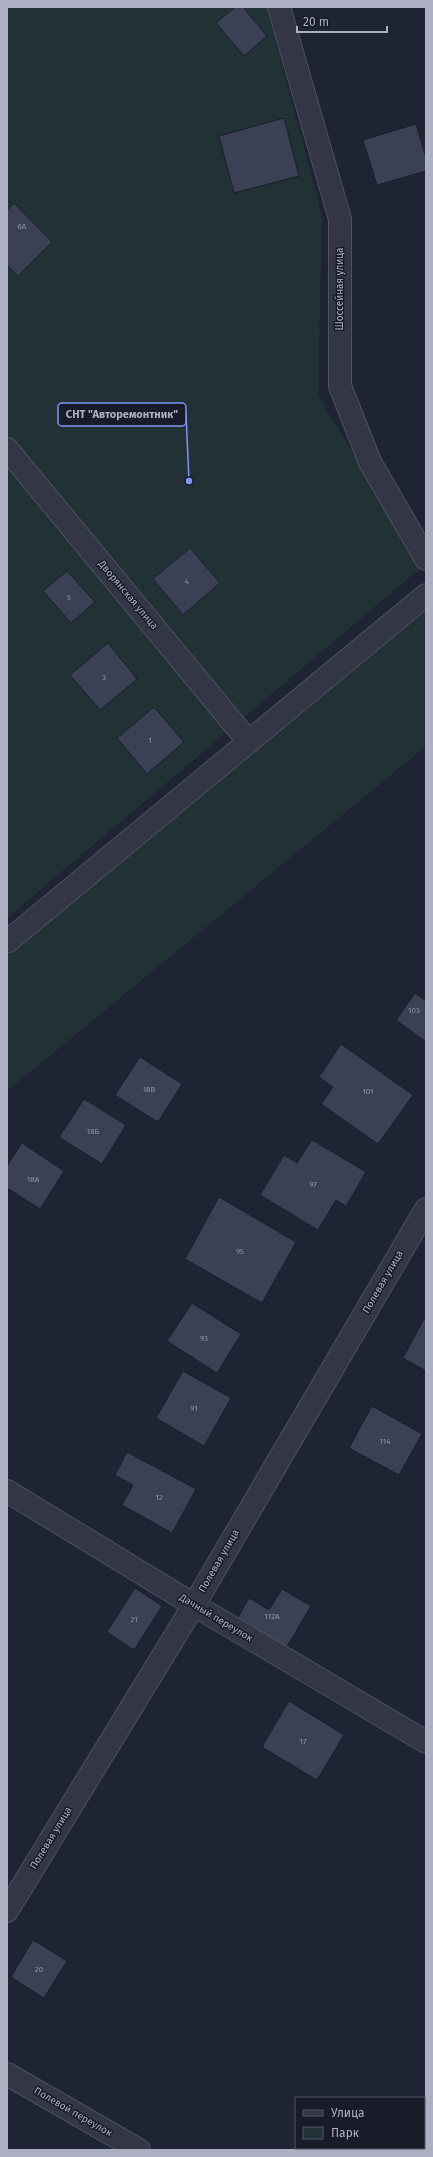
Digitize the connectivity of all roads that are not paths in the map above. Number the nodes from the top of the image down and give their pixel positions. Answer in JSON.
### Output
{"nodes":[{"id":1,"x":268,"y":7,"type":"edge"},
{"id":2,"x":295,"y":7,"type":"edge"},
{"id":3,"x":281,"y":17,"type":"edge"},
{"id":4,"x":7,"y":449,"type":"edge"},
{"id":5,"x":426,"y":558,"type":"edge"},
{"id":6,"x":426,"y":594,"type":"edge"},
{"id":7,"x":249,"y":742,"type":"junction"},
{"id":8,"x":7,"y":942,"type":"edge"},
{"id":9,"x":426,"y":1209,"type":"edge"},
{"id":10,"x":7,"y":1491,"type":"edge"},
{"id":11,"x":194,"y":1605,"type":"junction"},
{"id":12,"x":426,"y":1742,"type":"edge"},
{"id":13,"x":7,"y":1911,"type":"edge"},
{"id":14,"x":7,"y":2074,"type":"edge"},
{"id":15,"x":139,"y":2150,"type":"edge"}],
"edges":[{"from":1,"to":3,"type":"street"},
{"from":2,"to":3,"type":"street"},
{"from":3,"to":5,"type":"street","name":"Шоссейная улица"},
{"from":4,"to":7,"type":"street","name":"Дворянская улица"},
{"from":6,"to":7,"type":"street"},
{"from":7,"to":8,"type":"street"},
{"from":9,"to":11,"type":"street","name":"Полевая улица"},
{"from":10,"to":11,"type":"street","name":"Дачный переулок"},
{"from":11,"to":12,"type":"street","name":"Дачный переулок"},
{"from":11,"to":13,"type":"street","name":"Полевая улица"},
{"from":14,"to":15,"type":"street","name":"Полевой переулок"}]}
